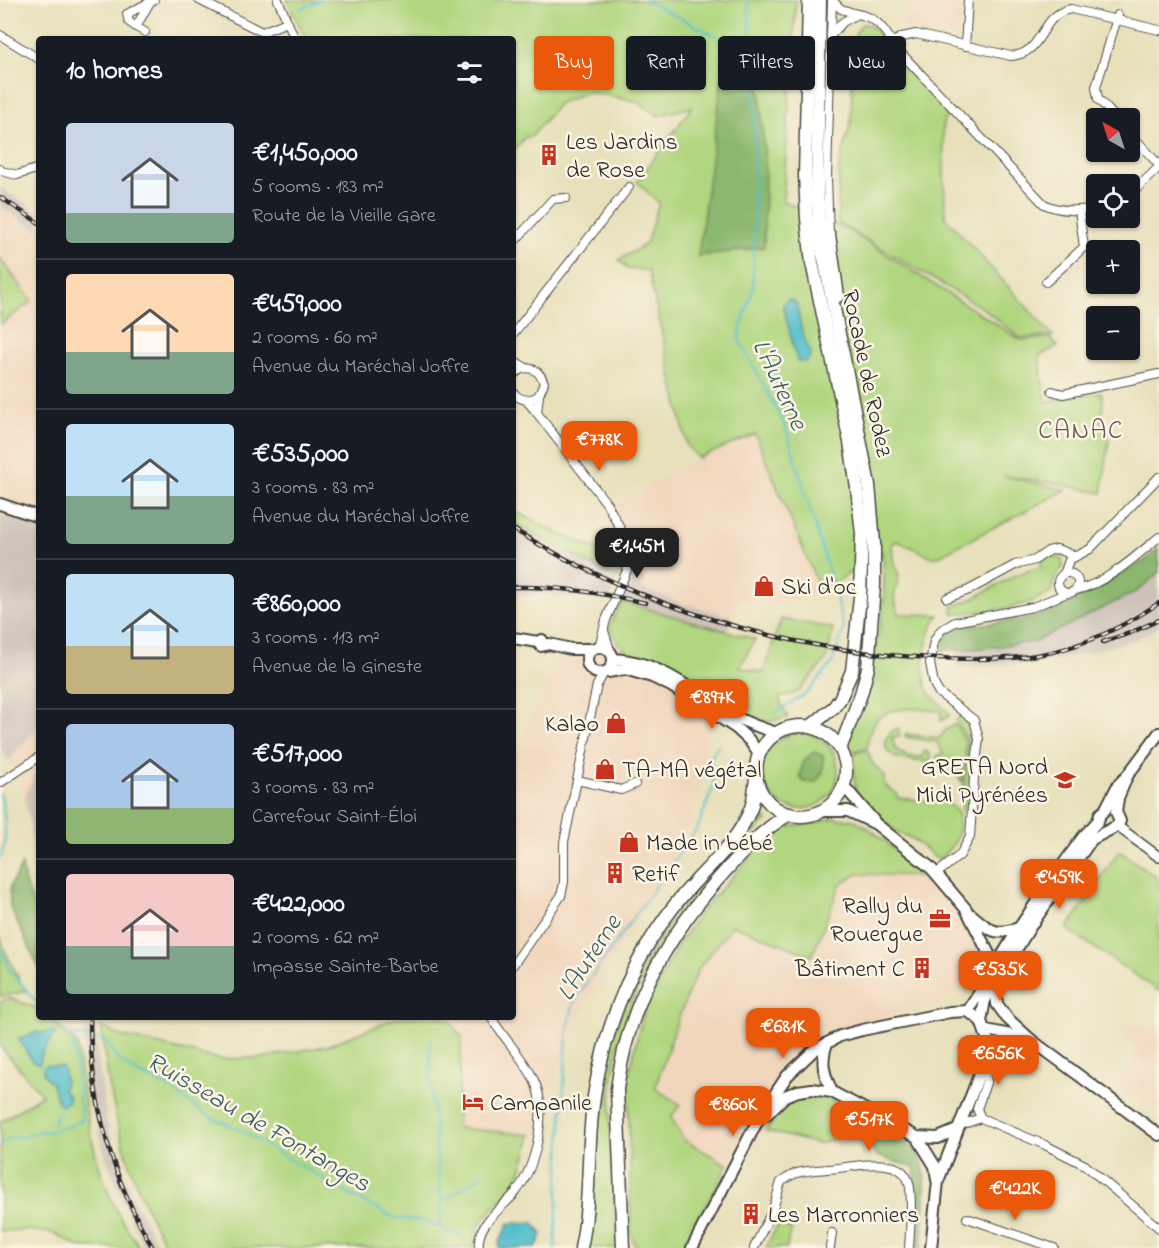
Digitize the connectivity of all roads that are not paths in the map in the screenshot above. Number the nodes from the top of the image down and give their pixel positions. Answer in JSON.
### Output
{"nodes":[{"id":1,"x":199,"y":0,"type":"edge"},
{"id":2,"x":216,"y":0,"type":"edge"},
{"id":3,"x":278,"y":0,"type":"edge"},
{"id":4,"x":809,"y":0,"type":"edge"},
{"id":5,"x":820,"y":0,"type":"edge"},
{"id":6,"x":832,"y":0,"type":"edge"},
{"id":7,"x":968,"y":0,"type":"edge"},
{"id":8,"x":152,"y":1,"type":"edge"},
{"id":9,"x":218,"y":10,"type":"junction"},
{"id":10,"x":857,"y":14,"type":"junction"},
{"id":11,"x":1116,"y":17,"type":"junction"},
{"id":12,"x":287,"y":22,"type":"junction"},
{"id":13,"x":136,"y":27,"type":"junction"},
{"id":14,"x":1159,"y":30,"type":"edge"},
{"id":15,"x":145,"y":32,"type":"dead end"},
{"id":16,"x":831,"y":34,"type":"junction"},
{"id":17,"x":0,"y":35,"type":"edge"},
{"id":18,"x":260,"y":35,"type":"edge"},
{"id":19,"x":294,"y":36,"type":"edge"},
{"id":20,"x":888,"y":36,"type":"edge"},
{"id":21,"x":906,"y":36,"type":"edge"},
{"id":22,"x":964,"y":46,"type":"junction"},
{"id":23,"x":36,"y":57,"type":"edge"},
{"id":24,"x":906,"y":58,"type":"edge"},
{"id":25,"x":1107,"y":108,"type":"edge"},
{"id":26,"x":1140,"y":144,"type":"edge"},
{"id":27,"x":1159,"y":166,"type":"edge"},
{"id":28,"x":0,"y":169,"type":"edge"},
{"id":29,"x":36,"y":169,"type":"edge"},
{"id":30,"x":1140,"y":185,"type":"edge"},
{"id":31,"x":629,"y":187,"type":"dead end"},
{"id":32,"x":566,"y":198,"type":"dead end"},
{"id":33,"x":1086,"y":210,"type":"edge"},
{"id":34,"x":1079,"y":211,"type":"junction"},
{"id":35,"x":829,"y":235,"type":"joint"},
{"id":36,"x":516,"y":240,"type":"edge"},
{"id":37,"x":1046,"y":282,"type":"dead end"},
{"id":38,"x":516,"y":330,"type":"edge"},
{"id":39,"x":516,"y":362,"type":"edge"},
{"id":40,"x":526,"y":368,"type":"junction"},
{"id":41,"x":516,"y":373,"type":"edge"},
{"id":42,"x":1159,"y":374,"type":"edge"},
{"id":43,"x":1052,"y":391,"type":"dead end"},
{"id":44,"x":539,"y":395,"type":"junction"},
{"id":45,"x":516,"y":396,"type":"edge"},
{"id":46,"x":525,"y":400,"type":"junction"},
{"id":47,"x":537,"y":412,"type":"junction"},
{"id":48,"x":858,"y":427,"type":"junction"},
{"id":49,"x":1159,"y":477,"type":"edge"},
{"id":50,"x":0,"y":504,"type":"edge"},
{"id":51,"x":36,"y":516,"type":"edge"},
{"id":52,"x":1159,"y":537,"type":"edge"},
{"id":53,"x":1075,"y":556,"type":"junction"},
{"id":54,"x":1067,"y":574,"type":"junction"},
{"id":55,"x":1077,"y":586,"type":"junction"},
{"id":56,"x":1059,"y":588,"type":"junction"},
{"id":57,"x":1066,"y":593,"type":"junction"},
{"id":58,"x":947,"y":598,"type":"dead end"},
{"id":59,"x":1051,"y":599,"type":"junction"},
{"id":60,"x":516,"y":638,"type":"edge"},
{"id":61,"x":571,"y":649,"type":"junction"},
{"id":62,"x":604,"y":651,"type":"junction"},
{"id":63,"x":587,"y":661,"type":"junction"},
{"id":64,"x":601,"y":675,"type":"junction"},
{"id":65,"x":810,"y":727,"type":"junction"},
{"id":66,"x":776,"y":733,"type":"junction"},
{"id":67,"x":1159,"y":733,"type":"edge"},
{"id":68,"x":840,"y":749,"type":"junction"},
{"id":69,"x":759,"y":754,"type":"junction"},
{"id":70,"x":36,"y":759,"type":"edge"},
{"id":71,"x":756,"y":777,"type":"junction"},
{"id":72,"x":577,"y":780,"type":"junction"},
{"id":73,"x":0,"y":783,"type":"edge"},
{"id":74,"x":635,"y":784,"type":"dead end"},
{"id":75,"x":843,"y":785,"type":"junction"},
{"id":76,"x":821,"y":811,"type":"junction"},
{"id":77,"x":1111,"y":811,"type":"junction"},
{"id":78,"x":790,"y":814,"type":"junction"},
{"id":79,"x":1098,"y":821,"type":"junction"},
{"id":80,"x":876,"y":824,"type":"junction"},
{"id":81,"x":1112,"y":829,"type":"junction"},
{"id":82,"x":1159,"y":857,"type":"edge"},
{"id":83,"x":936,"y":874,"type":"junction"},
{"id":84,"x":966,"y":909,"type":"junction"},
{"id":85,"x":1019,"y":928,"type":"junction"},
{"id":86,"x":516,"y":960,"type":"edge"},
{"id":87,"x":1000,"y":978,"type":"junction"},
{"id":88,"x":964,"y":1011,"type":"junction"},
{"id":89,"x":493,"y":1020,"type":"edge"},
{"id":90,"x":983,"y":1025,"type":"junction"},
{"id":91,"x":1013,"y":1035,"type":"junction"},
{"id":92,"x":1030,"y":1039,"type":"junction"},
{"id":93,"x":827,"y":1043,"type":"junction"},
{"id":94,"x":990,"y":1047,"type":"junction"},
{"id":95,"x":983,"y":1066,"type":"junction"},
{"id":96,"x":832,"y":1092,"type":"junction"},
{"id":97,"x":977,"y":1109,"type":"junction"},
{"id":98,"x":981,"y":1118,"type":"junction"},
{"id":99,"x":963,"y":1125,"type":"junction"},
{"id":100,"x":1159,"y":1135,"type":"edge"},
{"id":101,"x":917,"y":1137,"type":"junction"},
{"id":102,"x":938,"y":1181,"type":"junction"},
{"id":103,"x":967,"y":1218,"type":"dead end"},
{"id":104,"x":622,"y":1225,"type":"junction"},
{"id":105,"x":1159,"y":1228,"type":"edge"},
{"id":106,"x":832,"y":1233,"type":"dead end"},
{"id":107,"x":698,"y":1243,"type":"edge"},
{"id":108,"x":479,"y":1248,"type":"edge"},
{"id":109,"x":581,"y":1248,"type":"edge"},
{"id":110,"x":622,"y":1248,"type":"edge"},
{"id":111,"x":630,"y":1248,"type":"edge"},
{"id":112,"x":690,"y":1248,"type":"edge"},
{"id":113,"x":754,"y":1248,"type":"edge"},
{"id":114,"x":830,"y":1248,"type":"edge"},
{"id":115,"x":909,"y":1248,"type":"edge"},
{"id":116,"x":931,"y":1248,"type":"edge"},
{"id":117,"x":1054,"y":1248,"type":"edge"}],
"edges":[{"from":1,"to":9,"type":"street"},
{"from":2,"to":9,"type":"street"},
{"from":3,"to":12,"type":"street"},
{"from":4,"to":65,"type":"main road","name":"Rocade de Rodez"},
{"from":5,"to":48,"type":"main road","name":"Rocade de Rodez"},
{"from":6,"to":10,"type":"street"},
{"from":6,"to":16,"type":"street"},
{"from":7,"to":22,"type":"street"},
{"from":8,"to":13,"type":"street"},
{"from":8,"to":13,"type":"street"},
{"from":9,"to":18,"type":"street"},
{"from":10,"to":16,"type":"street"},
{"from":10,"to":20,"type":"street"},
{"from":11,"to":14,"type":"street"},
{"from":11,"to":22,"type":"street"},
{"from":11,"to":25,"type":"street"},
{"from":12,"to":18,"type":"street"},
{"from":12,"to":19,"type":"street"},
{"from":13,"to":15,"type":"street"},
{"from":16,"to":35,"type":"street"},
{"from":17,"to":23,"type":"street"},
{"from":21,"to":22,"type":"street"},
{"from":24,"to":34,"type":"street"},
{"from":26,"to":27,"type":"street"},
{"from":27,"to":30,"type":"street"},
{"from":28,"to":29,"type":"street"},
{"from":31,"to":38,"type":"street"},
{"from":32,"to":36,"type":"street"},
{"from":33,"to":34,"type":"street"},
{"from":34,"to":37,"type":"street"},
{"from":35,"to":48,"type":"main road"},
{"from":39,"to":40,"type":"street"},
{"from":40,"to":41,"type":"street"},
{"from":40,"to":44,"type":"street"},
{"from":42,"to":43,"type":"street"},
{"from":44,"to":46,"type":"street"},
{"from":44,"to":47,"type":"street"},
{"from":45,"to":46,"type":"street"},
{"from":46,"to":47,"type":"street"},
{"from":47,"to":62,"type":"street"},
{"from":48,"to":68,"type":"main road","name":"Rocade de Rodez"},
{"from":49,"to":53,"type":"street"},
{"from":50,"to":51,"type":"main road"},
{"from":52,"to":55,"type":"street"},
{"from":53,"to":54,"type":"street"},
{"from":53,"to":58,"type":"street"},
{"from":54,"to":55,"type":"street"},
{"from":54,"to":56,"type":"street"},
{"from":55,"to":57,"type":"street"},
{"from":56,"to":57,"type":"street"},
{"from":56,"to":59,"type":"street"},
{"from":57,"to":59,"type":"street"},
{"from":59,"to":83,"type":"street"},
{"from":60,"to":61,"type":"main road"},
{"from":61,"to":62,"type":"main road"},
{"from":61,"to":63,"type":"main road"},
{"from":62,"to":63,"type":"main road"},
{"from":62,"to":64,"type":"main road"},
{"from":62,"to":66,"type":"main road"},
{"from":63,"to":64,"type":"main road"},
{"from":64,"to":69,"type":"main road"},
{"from":64,"to":72,"type":"street"},
{"from":65,"to":66,"type":"main road"},
{"from":65,"to":68,"type":"main road"},
{"from":66,"to":69,"type":"main road"},
{"from":67,"to":77,"type":"main road"},
{"from":68,"to":75,"type":"main road"},
{"from":69,"to":71,"type":"main road"},
{"from":70,"to":73,"type":"street"},
{"from":71,"to":78,"type":"main road"},
{"from":71,"to":109,"type":"main road"},
{"from":72,"to":74,"type":"street"},
{"from":72,"to":86,"type":"street"},
{"from":75,"to":76,"type":"main road"},
{"from":75,"to":80,"type":"main road"},
{"from":76,"to":78,"type":"main road"},
{"from":76,"to":80,"type":"main road"},
{"from":77,"to":79,"type":"main road"},
{"from":77,"to":81,"type":"main road"},
{"from":78,"to":104,"type":"main road"},
{"from":79,"to":81,"type":"main road"},
{"from":79,"to":85,"type":"main road"},
{"from":80,"to":83,"type":"main road"},
{"from":81,"to":82,"type":"street"},
{"from":81,"to":87,"type":"main road"},
{"from":83,"to":84,"type":"main road"},
{"from":84,"to":85,"type":"main road"},
{"from":84,"to":88,"type":"main road"},
{"from":85,"to":88,"type":"main road"},
{"from":87,"to":90,"type":"main road"},
{"from":87,"to":92,"type":"main road"},
{"from":88,"to":90,"type":"main road"},
{"from":88,"to":93,"type":"main road"},
{"from":89,"to":108,"type":"street"},
{"from":90,"to":91,"type":"main road"},
{"from":90,"to":94,"type":"main road"},
{"from":91,"to":92,"type":"main road"},
{"from":91,"to":94,"type":"main road"},
{"from":92,"to":100,"type":"main road"},
{"from":93,"to":96,"type":"main road"},
{"from":93,"to":107,"type":"main road"},
{"from":94,"to":95,"type":"main road"},
{"from":95,"to":97,"type":"street"},
{"from":95,"to":99,"type":"main road"},
{"from":96,"to":101,"type":"main road"},
{"from":96,"to":107,"type":"main road"},
{"from":97,"to":98,"type":"street"},
{"from":97,"to":99,"type":"street"},
{"from":98,"to":99,"type":"street"},
{"from":98,"to":105,"type":"street"},
{"from":99,"to":101,"type":"main road"},
{"from":99,"to":102,"type":"main road"},
{"from":101,"to":102,"type":"main road"},
{"from":102,"to":116,"type":"main road"},
{"from":103,"to":117,"type":"street"},
{"from":104,"to":110,"type":"main road"},
{"from":104,"to":111,"type":"main road"},
{"from":106,"to":114,"type":"street"},
{"from":107,"to":112,"type":"main road"},
{"from":113,"to":115,"type":"street"}]}
